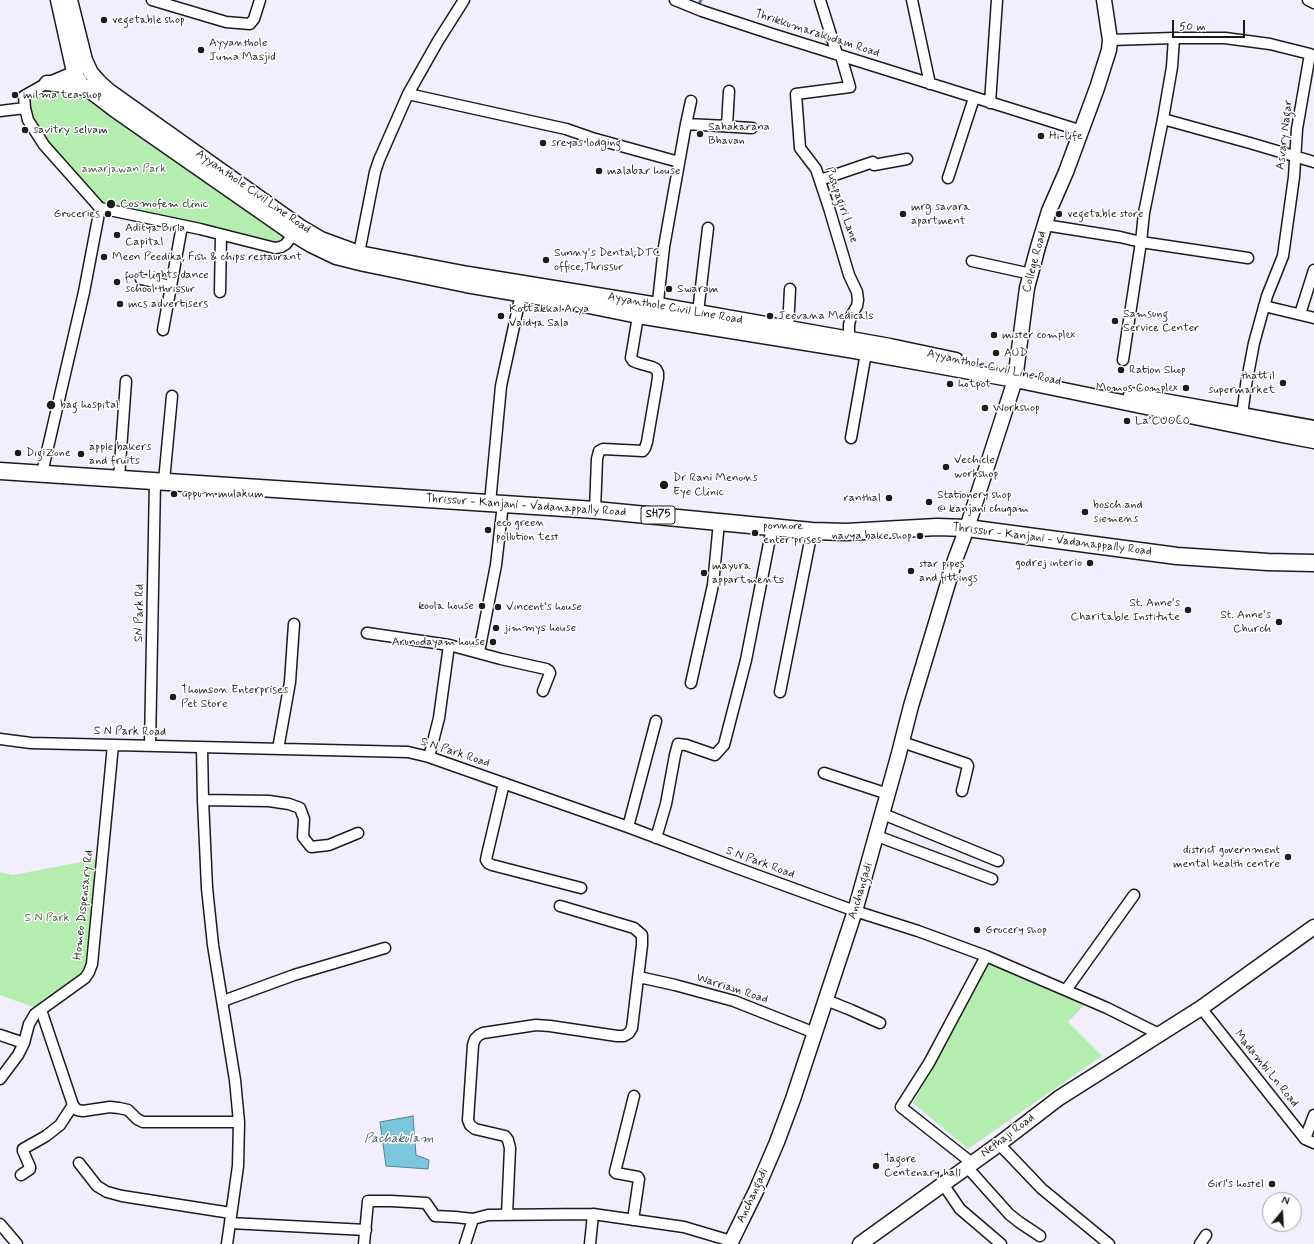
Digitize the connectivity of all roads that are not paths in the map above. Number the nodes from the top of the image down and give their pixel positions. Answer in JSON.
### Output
{"nodes":[{"id":1,"x":58,"y":0,"type":"edge"},
{"id":2,"x":70,"y":0,"type":"edge"},
{"id":3,"x":152,"y":0,"type":"edge"},
{"id":4,"x":260,"y":0,"type":"edge"},
{"id":5,"x":464,"y":0,"type":"edge"},
{"id":6,"x":676,"y":0,"type":"edge"},
{"id":7,"x":820,"y":0,"type":"edge"},
{"id":8,"x":912,"y":0,"type":"edge"},
{"id":9,"x":997,"y":0,"type":"edge"},
{"id":10,"x":1104,"y":0,"type":"edge"},
{"id":11,"x":1308,"y":0,"type":"edge"},
{"id":12,"x":698,"y":4,"type":"edge"},
{"id":13,"x":1314,"y":4,"type":"edge"},
{"id":14,"x":1174,"y":38,"type":"junction"},
{"id":15,"x":1110,"y":40,"type":"junction"},
{"id":16,"x":839,"y":55,"type":"junction"},
{"id":17,"x":1312,"y":55,"type":"edge"},
{"id":18,"x":87,"y":66,"type":"junction"},
{"id":19,"x":74,"y":72,"type":"junction"},
{"id":20,"x":48,"y":83,"type":"junction"},
{"id":21,"x":92,"y":84,"type":"junction"},
{"id":22,"x":930,"y":84,"type":"junction"},
{"id":23,"x":729,"y":91,"type":"dead end"},
{"id":24,"x":408,"y":94,"type":"junction"},
{"id":25,"x":974,"y":98,"type":"junction"},
{"id":26,"x":691,"y":101,"type":"dead end"},
{"id":27,"x":990,"y":102,"type":"junction"},
{"id":28,"x":25,"y":108,"type":"junction"},
{"id":29,"x":0,"y":112,"type":"edge"},
{"id":30,"x":1162,"y":119,"type":"junction"},
{"id":31,"x":686,"y":124,"type":"junction"},
{"id":32,"x":752,"y":128,"type":"dead end"},
{"id":33,"x":1082,"y":131,"type":"junction"},
{"id":34,"x":1296,"y":157,"type":"junction"},
{"id":35,"x":907,"y":159,"type":"dead end"},
{"id":36,"x":679,"y":162,"type":"junction"},
{"id":37,"x":1314,"y":162,"type":"edge"},
{"id":38,"x":948,"y":178,"type":"dead end"},
{"id":39,"x":820,"y":180,"type":"junction"},
{"id":40,"x":100,"y":208,"type":"junction"},
{"id":41,"x":1045,"y":225,"type":"junction"},
{"id":42,"x":182,"y":226,"type":"junction"},
{"id":43,"x":708,"y":228,"type":"dead end"},
{"id":44,"x":293,"y":234,"type":"junction"},
{"id":45,"x":221,"y":235,"type":"junction"},
{"id":46,"x":1141,"y":242,"type":"junction"},
{"id":47,"x":319,"y":243,"type":"junction"},
{"id":48,"x":358,"y":258,"type":"junction"},
{"id":49,"x":1248,"y":258,"type":"dead end"},
{"id":50,"x":972,"y":261,"type":"dead end"},
{"id":51,"x":1314,"y":270,"type":"edge"},
{"id":52,"x":1031,"y":274,"type":"junction"},
{"id":53,"x":141,"y":279,"type":"dead end"},
{"id":54,"x":484,"y":282,"type":"junction"},
{"id":55,"x":171,"y":286,"type":"junction"},
{"id":56,"x":790,"y":289,"type":"dead end"},
{"id":57,"x":220,"y":292,"type":"dead end"},
{"id":58,"x":521,"y":294,"type":"junction"},
{"id":59,"x":658,"y":305,"type":"junction"},
{"id":60,"x":1264,"y":306,"type":"junction"},
{"id":61,"x":698,"y":312,"type":"junction"},
{"id":62,"x":1300,"y":314,"type":"junction"},
{"id":63,"x":638,"y":316,"type":"junction"},
{"id":64,"x":1314,"y":318,"type":"edge"},
{"id":65,"x":657,"y":319,"type":"junction"},
{"id":66,"x":163,"y":330,"type":"dead end"},
{"id":67,"x":793,"y":333,"type":"junction"},
{"id":68,"x":849,"y":339,"type":"junction"},
{"id":69,"x":866,"y":353,"type":"junction"},
{"id":70,"x":1123,"y":360,"type":"dead end"},
{"id":71,"x":1015,"y":376,"type":"junction"},
{"id":72,"x":126,"y":381,"type":"dead end"},
{"id":73,"x":172,"y":396,"type":"dead end"},
{"id":74,"x":1242,"y":415,"type":"junction"},
{"id":75,"x":1314,"y":428,"type":"edge"},
{"id":76,"x":851,"y":438,"type":"dead end"},
{"id":77,"x":1314,"y":441,"type":"edge"},
{"id":78,"x":0,"y":471,"type":"edge"},
{"id":79,"x":42,"y":473,"type":"junction"},
{"id":80,"x":119,"y":478,"type":"junction"},
{"id":81,"x":160,"y":481,"type":"junction"},
{"id":82,"x":497,"y":503,"type":"junction"},
{"id":83,"x":595,"y":510,"type":"junction"},
{"id":84,"x":719,"y":522,"type":"junction"},
{"id":85,"x":772,"y":528,"type":"junction"},
{"id":86,"x":967,"y":528,"type":"junction"},
{"id":87,"x":812,"y":531,"type":"junction"},
{"id":88,"x":1314,"y":563,"type":"edge"},
{"id":89,"x":294,"y":624,"type":"dead end"},
{"id":90,"x":367,"y":633,"type":"dead end"},
{"id":91,"x":449,"y":645,"type":"junction"},
{"id":92,"x":479,"y":652,"type":"junction"},
{"id":93,"x":692,"y":683,"type":"dead end"},
{"id":94,"x":543,"y":691,"type":"dead end"},
{"id":95,"x":780,"y":692,"type":"dead end"},
{"id":96,"x":656,"y":721,"type":"dead end"},
{"id":97,"x":0,"y":739,"type":"edge"},
{"id":98,"x":902,"y":742,"type":"junction"},
{"id":99,"x":113,"y":745,"type":"junction"},
{"id":100,"x":150,"y":746,"type":"junction"},
{"id":101,"x":202,"y":748,"type":"junction"},
{"id":102,"x":278,"y":749,"type":"junction"},
{"id":103,"x":429,"y":757,"type":"junction"},
{"id":104,"x":824,"y":773,"type":"dead end"},
{"id":105,"x":504,"y":784,"type":"junction"},
{"id":106,"x":962,"y":791,"type":"dead end"},
{"id":107,"x":888,"y":794,"type":"junction"},
{"id":108,"x":203,"y":800,"type":"junction"},
{"id":109,"x":883,"y":814,"type":"junction"},
{"id":110,"x":628,"y":827,"type":"junction"},
{"id":111,"x":358,"y":833,"type":"dead end"},
{"id":112,"x":877,"y":836,"type":"junction"},
{"id":113,"x":656,"y":838,"type":"junction"},
{"id":114,"x":998,"y":861,"type":"dead end"},
{"id":115,"x":992,"y":879,"type":"dead end"},
{"id":116,"x":581,"y":888,"type":"dead end"},
{"id":117,"x":1134,"y":895,"type":"dead end"},
{"id":118,"x":560,"y":906,"type":"dead end"},
{"id":119,"x":855,"y":911,"type":"junction"},
{"id":120,"x":1314,"y":927,"type":"edge"},
{"id":121,"x":385,"y":948,"type":"dead end"},
{"id":122,"x":986,"y":956,"type":"junction"},
{"id":123,"x":639,"y":977,"type":"junction"},
{"id":124,"x":1066,"y":990,"type":"junction"},
{"id":125,"x":826,"y":1000,"type":"junction"},
{"id":126,"x":223,"y":1001,"type":"junction"},
{"id":127,"x":1201,"y":1008,"type":"junction"},
{"id":128,"x":41,"y":1010,"type":"junction"},
{"id":129,"x":880,"y":1023,"type":"dead end"},
{"id":130,"x":815,"y":1033,"type":"junction"},
{"id":131,"x":1159,"y":1034,"type":"junction"},
{"id":132,"x":0,"y":1035,"type":"edge"},
{"id":133,"x":24,"y":1043,"type":"junction"},
{"id":134,"x":0,"y":1079,"type":"edge"},
{"id":135,"x":634,"y":1096,"type":"dead end"},
{"id":136,"x":73,"y":1105,"type":"junction"},
{"id":137,"x":1314,"y":1115,"type":"edge"},
{"id":138,"x":239,"y":1122,"type":"junction"},
{"id":139,"x":1310,"y":1141,"type":"edge"},
{"id":140,"x":998,"y":1144,"type":"junction"},
{"id":141,"x":79,"y":1163,"type":"dead end"},
{"id":142,"x":970,"y":1165,"type":"junction"},
{"id":143,"x":22,"y":1175,"type":"dead end"},
{"id":144,"x":943,"y":1184,"type":"junction"},
{"id":145,"x":231,"y":1213,"type":"junction"},
{"id":146,"x":593,"y":1214,"type":"junction"},
{"id":147,"x":507,"y":1215,"type":"junction"},
{"id":148,"x":473,"y":1219,"type":"junction"},
{"id":149,"x":633,"y":1220,"type":"junction"},
{"id":150,"x":230,"y":1223,"type":"junction"},
{"id":151,"x":0,"y":1224,"type":"edge"},
{"id":152,"x":366,"y":1230,"type":"junction"},
{"id":153,"x":1206,"y":1235,"type":"dead end"},
{"id":154,"x":1040,"y":1236,"type":"dead end"},
{"id":155,"x":730,"y":1242,"type":"edge"},
{"id":156,"x":17,"y":1244,"type":"edge"},
{"id":157,"x":227,"y":1244,"type":"edge"},
{"id":158,"x":364,"y":1244,"type":"edge"},
{"id":159,"x":465,"y":1244,"type":"edge"},
{"id":160,"x":590,"y":1244,"type":"edge"},
{"id":161,"x":860,"y":1244,"type":"edge"},
{"id":162,"x":1000,"y":1244,"type":"edge"},
{"id":163,"x":1109,"y":1244,"type":"edge"},
{"id":164,"x":1200,"y":1244,"type":"edge"}],
"edges":[{"from":1,"to":19,"type":"main road","name":"Ayyanthole Civil Line Road"},
{"from":2,"to":18,"type":"main road","name":"Ayyanthole Civil Line Road"},
{"from":3,"to":4,"type":"street"},
{"from":5,"to":24,"type":"street"},
{"from":6,"to":12,"type":"street","name":"Thrikkumarakudam Road"},
{"from":7,"to":16,"type":"street"},
{"from":8,"to":22,"type":"street"},
{"from":9,"to":27,"type":"street"},
{"from":10,"to":15,"type":"main road","name":"College Road"},
{"from":11,"to":13,"type":"street"},
{"from":12,"to":16,"type":"street","name":"Thrikkumarakudam Road"},
{"from":14,"to":15,"type":"street","name":"Asvary Nagar"},
{"from":14,"to":17,"type":"street","name":"Asvary Nagar"},
{"from":14,"to":30,"type":"street"},
{"from":15,"to":33,"type":"main road","name":"College Road"},
{"from":16,"to":22,"type":"street","name":"Thrikkumarakudam Road"},
{"from":16,"to":39,"type":"street","name":"Pushpagiri Lane"},
{"from":17,"to":34,"type":"street","name":"Asvary Nagar"},
{"from":18,"to":19,"type":"street"},
{"from":18,"to":21,"type":"main road","name":"Ayyanthole Civil Line Road"},
{"from":19,"to":20,"type":"street"},
{"from":19,"to":21,"type":"main road","name":"Ayyanthole Civil Line Road"},
{"from":20,"to":21,"type":"main road"},
{"from":20,"to":28,"type":"street"},
{"from":21,"to":44,"type":"main road","name":"Ayyanthole Civil Line Road"},
{"from":21,"to":47,"type":"main road","name":"Ayyanthole Civil Line Road"},
{"from":22,"to":25,"type":"street","name":"Thrikkumarakudam Road"},
{"from":23,"to":31,"type":"street"},
{"from":24,"to":36,"type":"street"},
{"from":24,"to":48,"type":"street"},
{"from":25,"to":27,"type":"street","name":"Thrikkumarakudam Road"},
{"from":25,"to":38,"type":"street"},
{"from":26,"to":31,"type":"street"},
{"from":27,"to":33,"type":"street","name":"Thrikkumarakudam Road"},
{"from":28,"to":29,"type":"street"},
{"from":28,"to":40,"type":"street"},
{"from":30,"to":34,"type":"street"},
{"from":30,"to":46,"type":"street"},
{"from":31,"to":32,"type":"street"},
{"from":31,"to":36,"type":"street"},
{"from":33,"to":41,"type":"main road","name":"College Road"},
{"from":34,"to":37,"type":"street"},
{"from":34,"to":60,"type":"street","name":"Asvary Nagar"},
{"from":35,"to":39,"type":"street"},
{"from":36,"to":59,"type":"street"},
{"from":39,"to":68,"type":"street","name":"Pushpagiri Lane"},
{"from":40,"to":42,"type":"street"},
{"from":40,"to":79,"type":"street"},
{"from":41,"to":46,"type":"street"},
{"from":41,"to":52,"type":"main road","name":"College Road"},
{"from":42,"to":45,"type":"street"},
{"from":42,"to":55,"type":"street"},
{"from":43,"to":61,"type":"street"},
{"from":44,"to":45,"type":"street"},
{"from":44,"to":47,"type":"main road","name":"Ayyanthole Civil Line Road"},
{"from":45,"to":57,"type":"street"},
{"from":46,"to":49,"type":"street"},
{"from":46,"to":70,"type":"street"},
{"from":47,"to":48,"type":"main road","name":"Ayyanthole Civil Line Road"},
{"from":48,"to":54,"type":"main road","name":"Ayyanthole Civil Line Road"},
{"from":50,"to":52,"type":"street"},
{"from":51,"to":62,"type":"street"},
{"from":52,"to":71,"type":"main road","name":"College Road"},
{"from":53,"to":55,"type":"street"},
{"from":54,"to":58,"type":"main road","name":"Ayyanthole Civil Line Road"},
{"from":54,"to":59,"type":"main road","name":"Ayyanthole Civil Line Road"},
{"from":55,"to":66,"type":"street"},
{"from":56,"to":67,"type":"street"},
{"from":58,"to":63,"type":"main road","name":"Ayyanthole Civil Line Road"},
{"from":58,"to":82,"type":"street"},
{"from":59,"to":61,"type":"main road","name":"Ayyanthole Civil Line Road"},
{"from":59,"to":65,"type":"street"},
{"from":60,"to":62,"type":"street"},
{"from":60,"to":74,"type":"street","name":"Asvary Nagar"},
{"from":61,"to":67,"type":"main road","name":"Ayyanthole Civil Line Road"},
{"from":62,"to":64,"type":"street"},
{"from":63,"to":65,"type":"main road","name":"Ayyanthole Civil Line Road"},
{"from":63,"to":83,"type":"street"},
{"from":65,"to":67,"type":"main road","name":"Ayyanthole Civil Line Road"},
{"from":67,"to":68,"type":"main road","name":"Ayyanthole Civil Line Road"},
{"from":67,"to":69,"type":"main road","name":"Ayyanthole Civil Line Road"},
{"from":68,"to":71,"type":"main road","name":"Ayyanthole Civil Line Road"},
{"from":69,"to":71,"type":"main road","name":"Ayyanthole Civil Line Road"},
{"from":69,"to":76,"type":"street"},
{"from":71,"to":74,"type":"main road","name":"Ayyanthole Civil Line Road"},
{"from":71,"to":77,"type":"main road"},
{"from":71,"to":86,"type":"main road","name":"College Road"},
{"from":72,"to":80,"type":"street"},
{"from":73,"to":81,"type":"street","name":"SN Park Rd"},
{"from":74,"to":75,"type":"main road","name":"Ayyanthole Civil Line Road"},
{"from":78,"to":79,"type":"main road","name":"Thrissur - Kanjani - Vadanappally Road","number":"SH75"},
{"from":79,"to":80,"type":"main road","name":"Thrissur - Kanjani - Vadanappally Road","number":"SH75"},
{"from":80,"to":81,"type":"main road","name":"Thrissur - Kanjani - Vadanappally Road","number":"SH75"},
{"from":81,"to":82,"type":"main road","name":"Thrissur - Kanjani - Vadanappally Road","number":"SH75"},
{"from":81,"to":100,"type":"street","name":"SN Park Rd"},
{"from":82,"to":83,"type":"main road","name":"Thrissur - Kanjani - Vadanappally Road","number":"SH75"},
{"from":82,"to":92,"type":"street"},
{"from":83,"to":84,"type":"main road","name":"Thrissur - Kanjani - Vadanappally Road","number":"SH75"},
{"from":84,"to":85,"type":"main road","name":"Thrissur - Kanjani - Vadanappally Road","number":"SH75"},
{"from":84,"to":93,"type":"street"},
{"from":85,"to":87,"type":"main road","name":"Thrissur - Kanjani - Vadanappally Road","number":"SH75"},
{"from":85,"to":113,"type":"street"},
{"from":86,"to":87,"type":"main road","name":"Thrissur - Kanjani - Vadanappally Road","number":"SH75"},
{"from":86,"to":88,"type":"main road","name":"Thrissur - Kanjani - Vadanappally Road","number":"SH75"},
{"from":86,"to":98,"type":"main road","name":"Anchangadi"},
{"from":87,"to":95,"type":"street"},
{"from":89,"to":102,"type":"street"},
{"from":90,"to":91,"type":"street"},
{"from":91,"to":92,"type":"street"},
{"from":91,"to":103,"type":"street"},
{"from":92,"to":94,"type":"street"},
{"from":96,"to":110,"type":"street"},
{"from":97,"to":99,"type":"street","name":"S N Park Road"},
{"from":98,"to":106,"type":"street"},
{"from":98,"to":107,"type":"main road","name":"Anchangadi"},
{"from":99,"to":100,"type":"street","name":"S N Park Road"},
{"from":99,"to":128,"type":"street","name":"Homeo Dispensary Rd"},
{"from":100,"to":101,"type":"street","name":"S N Park Road"},
{"from":101,"to":102,"type":"street","name":"S N Park Road"},
{"from":101,"to":108,"type":"street"},
{"from":102,"to":103,"type":"street","name":"S N Park Road"},
{"from":103,"to":105,"type":"street","name":"S N Park Road"},
{"from":104,"to":107,"type":"street"},
{"from":105,"to":110,"type":"street","name":"S N Park Road"},
{"from":105,"to":116,"type":"street"},
{"from":107,"to":109,"type":"main road","name":"Anchangadi"},
{"from":108,"to":111,"type":"street"},
{"from":108,"to":126,"type":"street"},
{"from":109,"to":112,"type":"main road","name":"Anchangadi"},
{"from":109,"to":114,"type":"street"},
{"from":110,"to":113,"type":"street","name":"S N Park Road"},
{"from":112,"to":115,"type":"street"},
{"from":112,"to":119,"type":"main road","name":"Anchangadi"},
{"from":113,"to":119,"type":"street","name":"S N Park Road"},
{"from":117,"to":124,"type":"street"},
{"from":118,"to":123,"type":"street"},
{"from":119,"to":122,"type":"street"},
{"from":119,"to":125,"type":"main road","name":"Anchangadi"},
{"from":120,"to":127,"type":"main road","name":"Nethaji Road"},
{"from":121,"to":126,"type":"street"},
{"from":122,"to":124,"type":"street"},
{"from":122,"to":142,"type":"street"},
{"from":123,"to":130,"type":"street","name":"Warriam Road"},
{"from":123,"to":147,"type":"street"},
{"from":124,"to":131,"type":"street"},
{"from":125,"to":129,"type":"street"},
{"from":125,"to":130,"type":"main road","name":"Anchangadi"},
{"from":126,"to":138,"type":"street"},
{"from":127,"to":131,"type":"main road","name":"Nethaji Road"},
{"from":127,"to":139,"type":"street","name":"Madambi Ln Road"},
{"from":128,"to":133,"type":"street","name":"Homeo Dispensary Rd"},
{"from":128,"to":136,"type":"street"},
{"from":130,"to":155,"type":"main road","name":"Anchangadi"},
{"from":131,"to":140,"type":"main road","name":"Nethaji Road"},
{"from":132,"to":133,"type":"street"},
{"from":133,"to":134,"type":"street","name":"Homeo Dispensary Rd"},
{"from":135,"to":149,"type":"street"},
{"from":136,"to":138,"type":"street"},
{"from":136,"to":143,"type":"street"},
{"from":137,"to":139,"type":"street"},
{"from":138,"to":145,"type":"street"},
{"from":140,"to":142,"type":"main road","name":"Nethaji Road"},
{"from":140,"to":163,"type":"street"},
{"from":141,"to":145,"type":"street"},
{"from":142,"to":144,"type":"main road","name":"Nethaji Road"},
{"from":142,"to":154,"type":"street"},
{"from":144,"to":161,"type":"main road","name":"Nethaji Road"},
{"from":144,"to":162,"type":"street"},
{"from":145,"to":150,"type":"street"},
{"from":146,"to":147,"type":"street"},
{"from":146,"to":149,"type":"street"},
{"from":146,"to":160,"type":"street"},
{"from":147,"to":148,"type":"street"},
{"from":148,"to":152,"type":"street"},
{"from":148,"to":159,"type":"street"},
{"from":149,"to":155,"type":"street"},
{"from":150,"to":152,"type":"street"},
{"from":150,"to":157,"type":"street"},
{"from":151,"to":156,"type":"street"},
{"from":152,"to":158,"type":"street"},
{"from":153,"to":164,"type":"street"}]}
